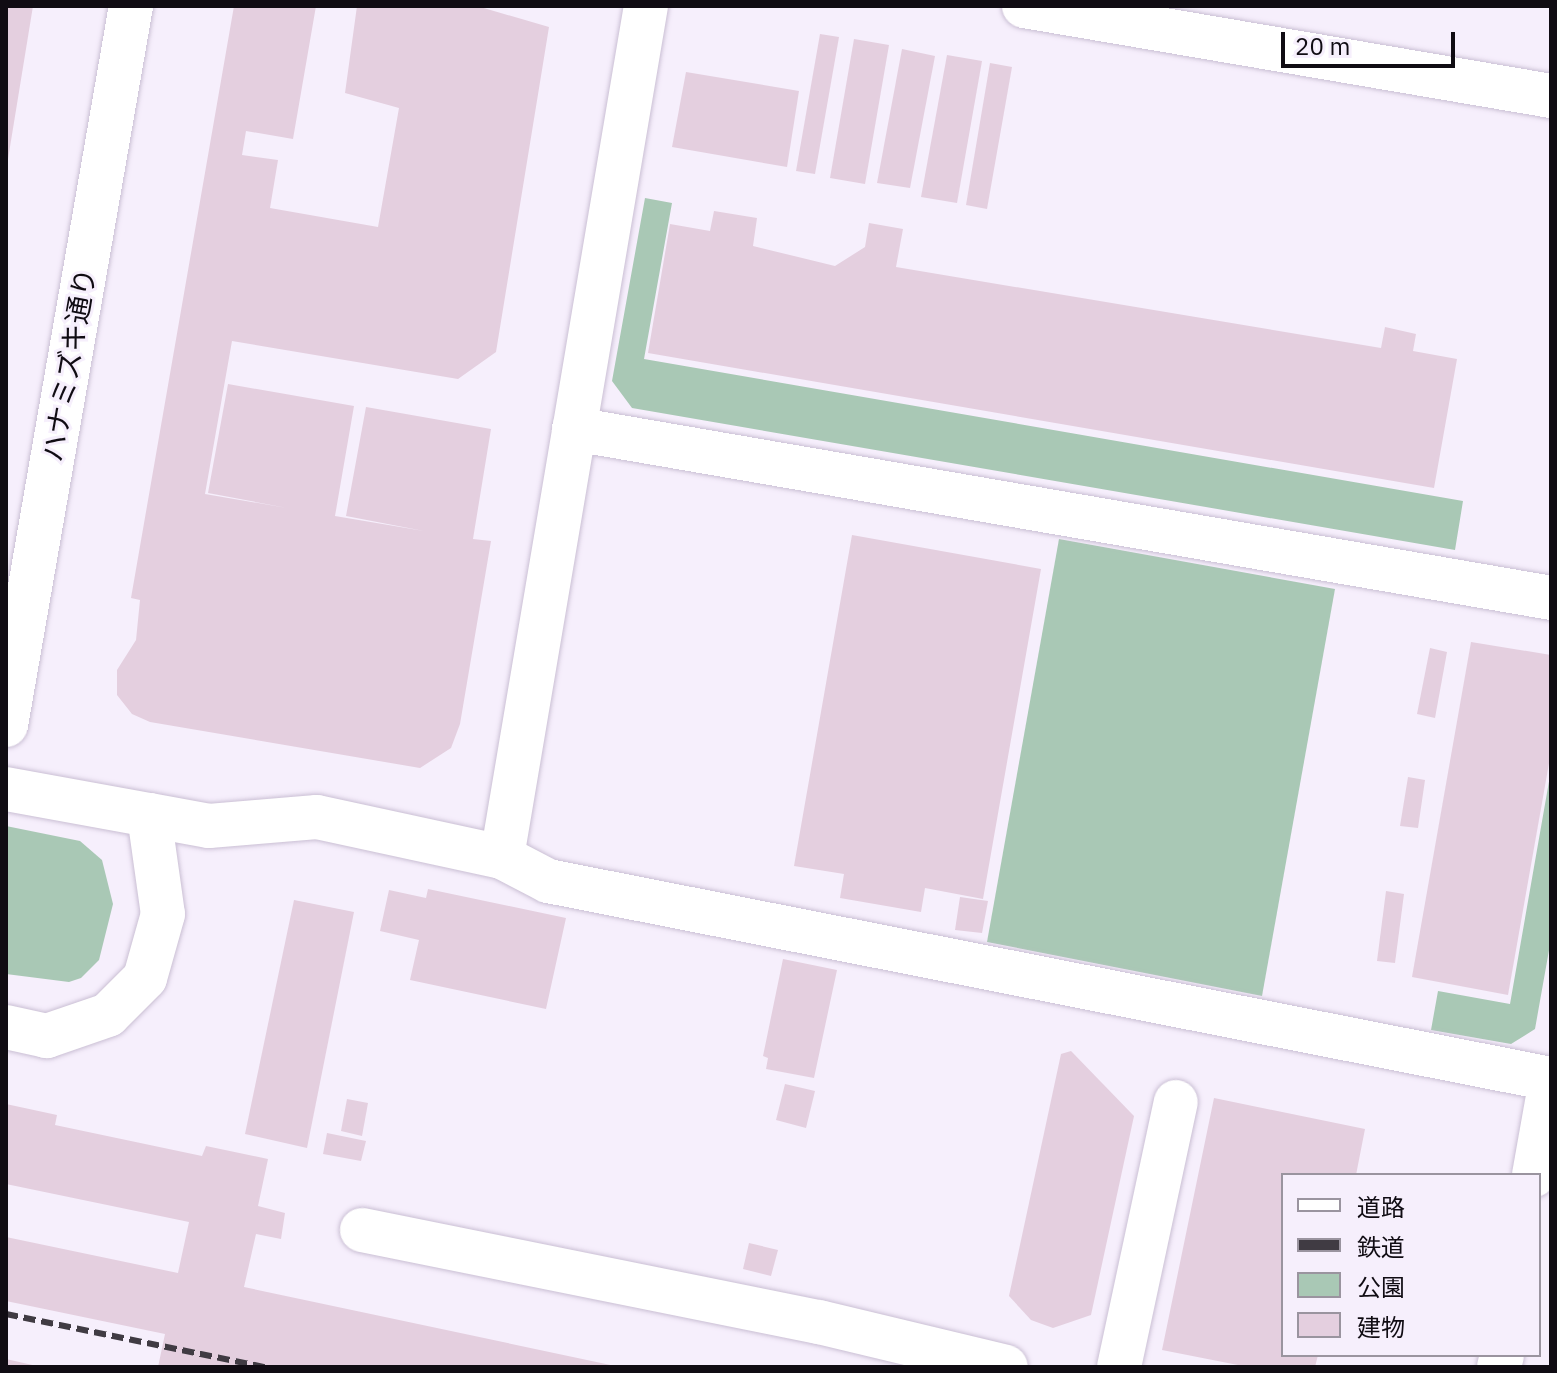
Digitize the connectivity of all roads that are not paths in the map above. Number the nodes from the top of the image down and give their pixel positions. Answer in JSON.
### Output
{"nodes":[{"id":1,"x":131,"y":6,"type":"edge"},
{"id":2,"x":646,"y":6,"type":"edge"},
{"id":3,"x":1024,"y":6,"type":"edge"},
{"id":4,"x":1551,"y":96,"type":"edge"},
{"id":5,"x":574,"y":429,"type":"junction"},
{"id":6,"x":1551,"y":598,"type":"edge"},
{"id":7,"x":6,"y":725,"type":"edge"},
{"id":8,"x":6,"y":789,"type":"edge"},
{"id":9,"x":149,"y":815,"type":"junction"},
{"id":10,"x":502,"y":857,"type":"junction"},
{"id":11,"x":6,"y":1027,"type":"edge"},
{"id":12,"x":1551,"y":1080,"type":"edge"},
{"id":13,"x":1176,"y":1102,"type":"dead end"},
{"id":14,"x":1534,"y":1173,"type":"edge"},
{"id":15,"x":362,"y":1230,"type":"dead end"},
{"id":16,"x":1006,"y":1367,"type":"edge"},
{"id":17,"x":1119,"y":1367,"type":"edge"}],
"edges":[{"from":1,"to":7,"type":"street","name":"ハナミズキ通り"},
{"from":2,"to":5,"type":"street"},
{"from":3,"to":4,"type":"street"},
{"from":5,"to":6,"type":"street"},
{"from":5,"to":10,"type":"street"},
{"from":8,"to":9,"type":"street"},
{"from":9,"to":10,"type":"street"},
{"from":9,"to":11,"type":"street"},
{"from":10,"to":12,"type":"street"},
{"from":12,"to":14,"type":"street"},
{"from":13,"to":17,"type":"street"},
{"from":15,"to":16,"type":"street"}]}
